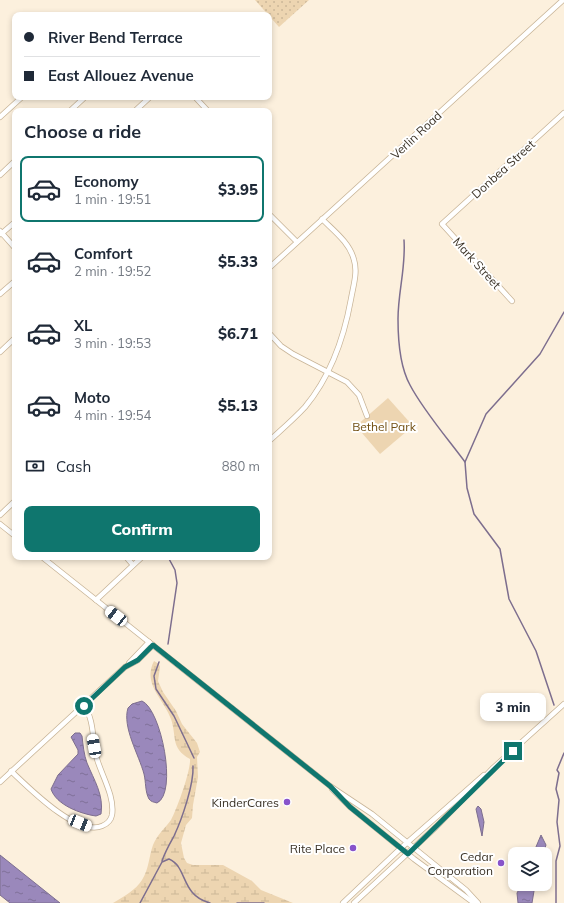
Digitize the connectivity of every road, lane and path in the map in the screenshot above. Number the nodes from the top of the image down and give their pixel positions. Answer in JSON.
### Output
{"nodes":[{"id":1,"x":562,"y":0,"type":"edge"},
{"id":2,"x":19,"y":100,"type":"edge"},
{"id":3,"x":82,"y":100,"type":"edge"},
{"id":4,"x":147,"y":100,"type":"edge"},
{"id":5,"x":198,"y":100,"type":"edge"},
{"id":6,"x":204,"y":106,"type":"joint"},
{"id":7,"x":73,"y":108,"type":"edge"},
{"id":8,"x":137,"y":108,"type":"edge"},
{"id":9,"x":202,"y":108,"type":"edge"},
{"id":10,"x":564,"y":113,"type":"edge"},
{"id":11,"x":0,"y":117,"type":"edge"},
{"id":12,"x":12,"y":164,"type":"edge"},
{"id":13,"x":0,"y":175,"type":"edge"},
{"id":14,"x":272,"y":217,"type":"edge"},
{"id":15,"x":322,"y":219,"type":"junction"},
{"id":16,"x":442,"y":224,"type":"joint"},
{"id":17,"x":12,"y":225,"type":"edge"},
{"id":18,"x":1,"y":234,"type":"edge"},
{"id":19,"x":297,"y":242,"type":"junction"},
{"id":20,"x":12,"y":245,"type":"edge"},
{"id":21,"x":272,"y":265,"type":"edge"},
{"id":22,"x":12,"y":283,"type":"edge"},
{"id":23,"x":0,"y":294,"type":"edge"},
{"id":24,"x":512,"y":301,"type":"dead end"},
{"id":25,"x":272,"y":336,"type":"edge"},
{"id":26,"x":12,"y":341,"type":"edge"},
{"id":27,"x":0,"y":352,"type":"edge"},
{"id":28,"x":328,"y":371,"type":"junction"},
{"id":29,"x":368,"y":416,"type":"dead end"},
{"id":30,"x":272,"y":438,"type":"edge"},
{"id":31,"x":12,"y":504,"type":"edge"},
{"id":32,"x":0,"y":515,"type":"edge"},
{"id":33,"x":0,"y":524,"type":"edge"},
{"id":34,"x":12,"y":534,"type":"edge"},
{"id":35,"x":46,"y":560,"type":"edge"},
{"id":36,"x":129,"y":560,"type":"edge"},
{"id":37,"x":139,"y":560,"type":"edge"},
{"id":38,"x":133,"y":565,"type":"junction"},
{"id":39,"x":96,"y":600,"type":"junction"},
{"id":40,"x":151,"y":644,"type":"junction"},
{"id":41,"x":564,"y":704,"type":"edge"},
{"id":42,"x":84,"y":706,"type":"junction"},
{"id":43,"x":492,"y":770,"type":"junction"},
{"id":44,"x":11,"y":772,"type":"junction"},
{"id":45,"x":0,"y":782,"type":"edge"},
{"id":46,"x":330,"y":786,"type":"junction"},
{"id":47,"x":407,"y":842,"type":"junction"},
{"id":48,"x":401,"y":848,"type":"junction"},
{"id":49,"x":414,"y":848,"type":"junction"},
{"id":50,"x":408,"y":854,"type":"junction"},
{"id":51,"x":343,"y":903,"type":"edge"},
{"id":52,"x":354,"y":903,"type":"edge"},
{"id":53,"x":474,"y":903,"type":"edge"},
{"id":54,"x":478,"y":903,"type":"edge"}],
"edges":[{"from":1,"to":15,"type":"street","name":"Verlin Road"},
{"from":2,"to":11,"type":"street"},
{"from":3,"to":7,"type":"street"},
{"from":4,"to":8,"type":"street"},
{"from":5,"to":6,"type":"street"},
{"from":6,"to":9,"type":"street"},
{"from":10,"to":16,"type":"street","name":"Donbea Street"},
{"from":12,"to":13,"type":"street"},
{"from":14,"to":19,"type":"street"},
{"from":15,"to":19,"type":"street","name":"Verlin Road"},
{"from":15,"to":28,"type":"street"},
{"from":16,"to":24,"type":"street","name":"Mark Street"},
{"from":17,"to":18,"type":"street"},
{"from":18,"to":20,"type":"street"},
{"from":19,"to":21,"type":"street","name":"Verlin Road"},
{"from":22,"to":23,"type":"street"},
{"from":25,"to":28,"type":"street"},
{"from":26,"to":27,"type":"street"},
{"from":28,"to":29,"type":"street"},
{"from":28,"to":30,"type":"street"},
{"from":31,"to":32,"type":"street"},
{"from":33,"to":34,"type":"street"},
{"from":35,"to":39,"type":"street"},
{"from":36,"to":38,"type":"street"},
{"from":37,"to":38,"type":"street"},
{"from":38,"to":39,"type":"street"},
{"from":39,"to":40,"type":"street"},
{"from":40,"to":42,"type":"street"},
{"from":40,"to":46,"type":"street"},
{"from":41,"to":43,"type":"street"},
{"from":42,"to":44,"type":"street"},
{"from":42,"to":44,"type":"street"},
{"from":43,"to":47,"type":"street"},
{"from":43,"to":49,"type":"street"},
{"from":44,"to":45,"type":"street"},
{"from":46,"to":47,"type":"street"},
{"from":46,"to":48,"type":"street"},
{"from":47,"to":48,"type":"street"},
{"from":47,"to":49,"type":"street"},
{"from":48,"to":50,"type":"street"},
{"from":48,"to":51,"type":"street"},
{"from":49,"to":50,"type":"street"},
{"from":49,"to":54,"type":"street"},
{"from":50,"to":52,"type":"street"},
{"from":50,"to":53,"type":"street"}]}
